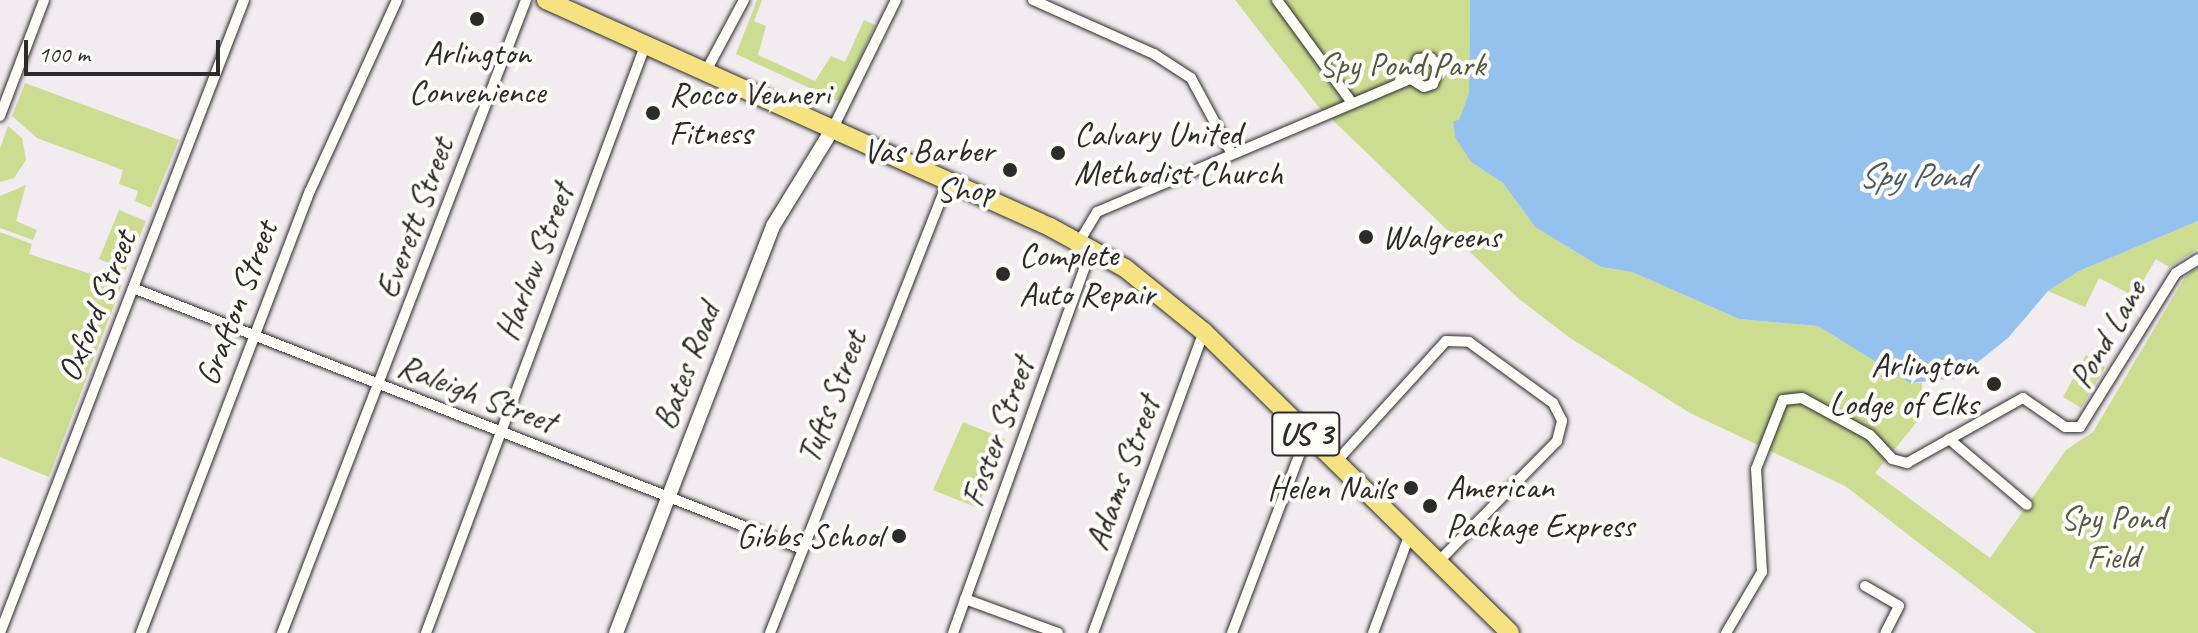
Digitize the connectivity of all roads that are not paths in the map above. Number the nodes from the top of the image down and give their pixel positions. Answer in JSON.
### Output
{"nodes":[{"id":1,"x":44,"y":0,"type":"edge"},
{"id":2,"x":244,"y":0,"type":"edge"},
{"id":3,"x":397,"y":0,"type":"edge"},
{"id":4,"x":526,"y":0,"type":"edge"},
{"id":5,"x":546,"y":0,"type":"edge"},
{"id":6,"x":744,"y":0,"type":"edge"},
{"id":7,"x":896,"y":0,"type":"edge"},
{"id":8,"x":1033,"y":0,"type":"edge"},
{"id":9,"x":1277,"y":0,"type":"edge"},
{"id":10,"x":645,"y":46,"type":"junction"},
{"id":11,"x":705,"y":73,"type":"junction"},
{"id":12,"x":1411,"y":79,"type":"dead end"},
{"id":13,"x":1352,"y":103,"type":"junction"},
{"id":14,"x":0,"y":116,"type":"edge"},
{"id":15,"x":832,"y":130,"type":"junction"},
{"id":16,"x":1232,"y":154,"type":"junction"},
{"id":17,"x":948,"y":182,"type":"junction"},
{"id":18,"x":1085,"y":245,"type":"junction"},
{"id":19,"x":2198,"y":259,"type":"edge"},
{"id":20,"x":133,"y":288,"type":"junction"},
{"id":21,"x":1204,"y":332,"type":"junction"},
{"id":22,"x":254,"y":336,"type":"junction"},
{"id":23,"x":381,"y":387,"type":"junction"},
{"id":24,"x":500,"y":432,"type":"junction"},
{"id":25,"x":1307,"y":435,"type":"junction"},
{"id":26,"x":1949,"y":439,"type":"junction"},
{"id":27,"x":1335,"y":463,"type":"junction"},
{"id":28,"x":668,"y":496,"type":"junction"},
{"id":29,"x":2027,"y":505,"type":"dead end"},
{"id":30,"x":1409,"y":536,"type":"junction"},
{"id":31,"x":802,"y":549,"type":"junction"},
{"id":32,"x":1437,"y":563,"type":"junction"},
{"id":33,"x":1865,"y":586,"type":"dead end"},
{"id":34,"x":965,"y":599,"type":"junction"},
{"id":35,"x":0,"y":633,"type":"edge"},
{"id":36,"x":141,"y":633,"type":"edge"},
{"id":37,"x":282,"y":633,"type":"edge"},
{"id":38,"x":426,"y":633,"type":"edge"},
{"id":39,"x":616,"y":633,"type":"edge"},
{"id":40,"x":770,"y":633,"type":"edge"},
{"id":41,"x":953,"y":633,"type":"edge"},
{"id":42,"x":1058,"y":633,"type":"edge"},
{"id":43,"x":1093,"y":633,"type":"edge"},
{"id":44,"x":1232,"y":633,"type":"edge"},
{"id":45,"x":1373,"y":633,"type":"edge"},
{"id":46,"x":1510,"y":633,"type":"edge"},
{"id":47,"x":1726,"y":633,"type":"edge"},
{"id":48,"x":1885,"y":633,"type":"edge"}],
"edges":[{"from":1,"to":14,"type":"street"},
{"from":2,"to":20,"type":"street","name":"Oxford Street"},
{"from":3,"to":22,"type":"street","name":"Grafton Street"},
{"from":4,"to":23,"type":"street","name":"Everett Street"},
{"from":5,"to":10,"type":"highway","number":"US 3"},
{"from":6,"to":11,"type":"street"},
{"from":7,"to":15,"type":"street"},
{"from":8,"to":16,"type":"street"},
{"from":9,"to":13,"type":"street"},
{"from":10,"to":11,"type":"highway","number":"US 3"},
{"from":10,"to":24,"type":"street","name":"Harlow Street"},
{"from":11,"to":15,"type":"highway","number":"US 3"},
{"from":12,"to":13,"type":"street","name":"Foster Street"},
{"from":13,"to":16,"type":"street","name":"Foster Street"},
{"from":15,"to":17,"type":"highway","number":"US 3"},
{"from":15,"to":28,"type":"street","name":"Bates Road"},
{"from":16,"to":18,"type":"street","name":"Foster Street"},
{"from":17,"to":18,"type":"highway","number":"US 3"},
{"from":17,"to":31,"type":"street","name":"Tufts Street"},
{"from":18,"to":21,"type":"highway","number":"US 3"},
{"from":18,"to":34,"type":"street","name":"Foster Street"},
{"from":19,"to":26,"type":"street","name":"Pond Lane"},
{"from":20,"to":22,"type":"street","name":"Raleigh Street"},
{"from":20,"to":35,"type":"street","name":"Oxford Street"},
{"from":21,"to":25,"type":"highway","number":"US 3"},
{"from":21,"to":43,"type":"street","name":"Adams Street"},
{"from":22,"to":23,"type":"street","name":"Raleigh Street"},
{"from":22,"to":36,"type":"street","name":"Grafton Street"},
{"from":23,"to":24,"type":"street","name":"Raleigh Street"},
{"from":23,"to":37,"type":"street","name":"Everett Street"},
{"from":24,"to":28,"type":"street","name":"Raleigh Street"},
{"from":24,"to":38,"type":"street","name":"Harlow Street"},
{"from":25,"to":27,"type":"highway","number":"US 3"},
{"from":25,"to":44,"type":"street"},
{"from":26,"to":29,"type":"street"},
{"from":26,"to":47,"type":"street","name":"Pond Lane"},
{"from":27,"to":30,"type":"highway","number":"US 3"},
{"from":27,"to":32,"type":"street"},
{"from":28,"to":31,"type":"street","name":"Raleigh Street"},
{"from":28,"to":39,"type":"street","name":"Bates Road"},
{"from":30,"to":32,"type":"highway","number":"US 3"},
{"from":30,"to":45,"type":"street"},
{"from":31,"to":40,"type":"street","name":"Tufts Street"},
{"from":32,"to":46,"type":"highway","number":"US 3"},
{"from":33,"to":48,"type":"street"},
{"from":34,"to":41,"type":"street","name":"Foster Street"},
{"from":34,"to":42,"type":"street"}]}
